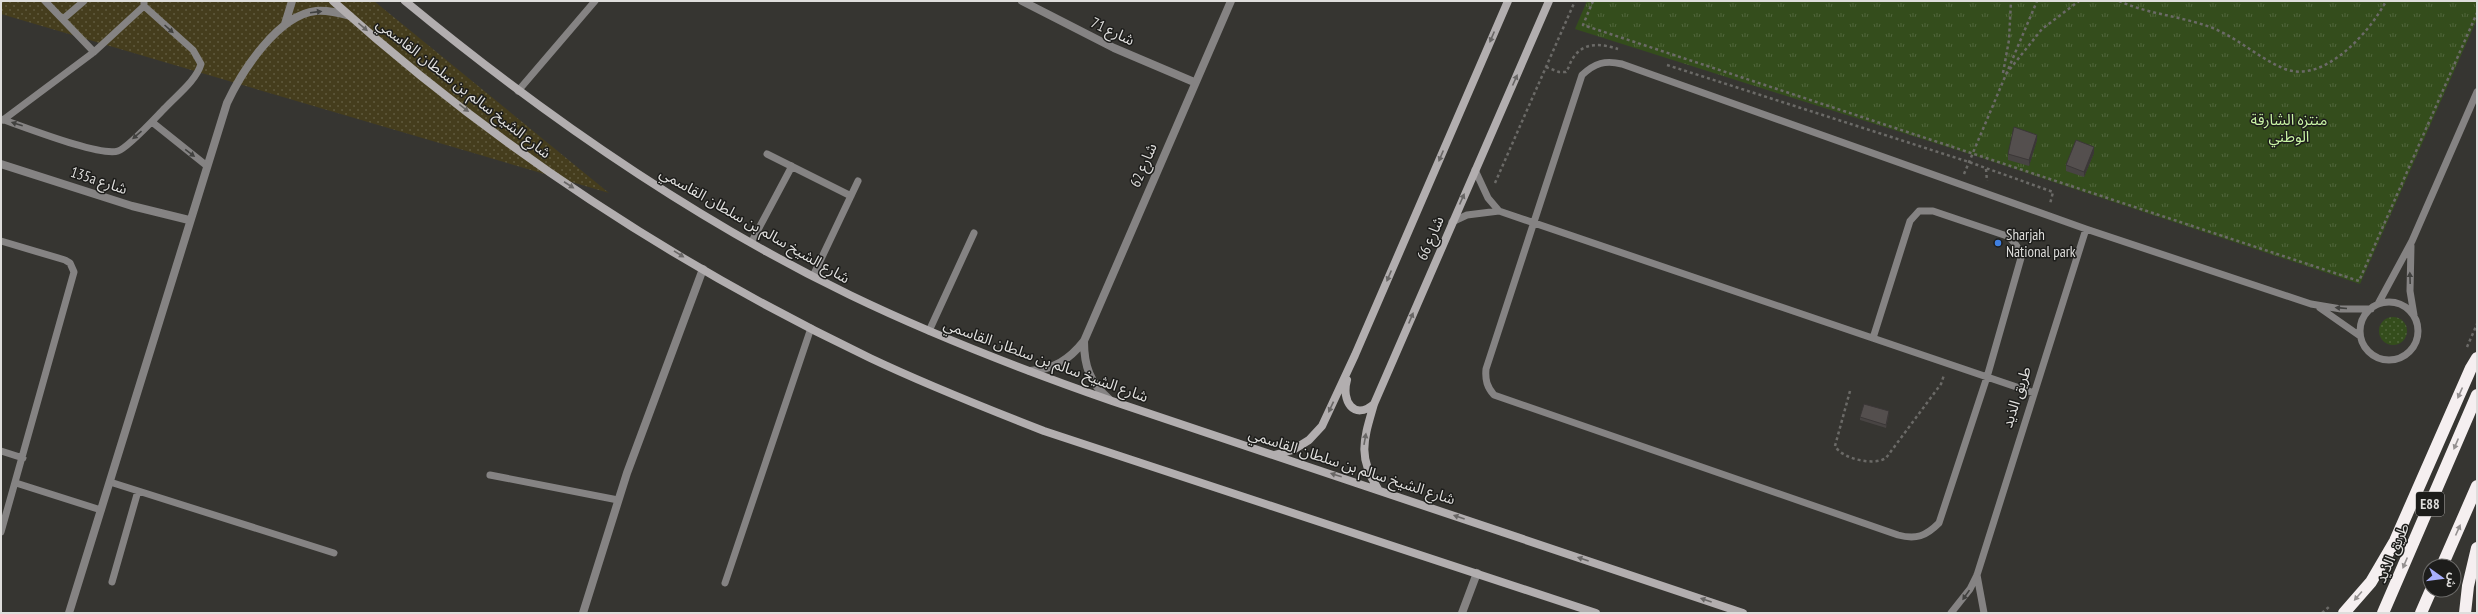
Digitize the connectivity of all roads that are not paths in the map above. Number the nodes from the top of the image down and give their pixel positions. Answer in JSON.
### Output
{"nodes":[{"id":1,"x":45,"y":1,"type":"edge"},
{"id":2,"x":84,"y":1,"type":"edge"},
{"id":3,"x":292,"y":1,"type":"edge"},
{"id":4,"x":333,"y":1,"type":"edge"},
{"id":5,"x":405,"y":1,"type":"edge"},
{"id":6,"x":595,"y":1,"type":"edge"},
{"id":7,"x":1022,"y":1,"type":"edge"},
{"id":8,"x":1231,"y":1,"type":"edge"},
{"id":9,"x":1508,"y":1,"type":"edge"},
{"id":10,"x":1549,"y":1,"type":"edge"},
{"id":11,"x":144,"y":4,"type":"edge"},
{"id":12,"x":350,"y":16,"type":"junction"},
{"id":13,"x":64,"y":19,"type":"junction"},
{"id":14,"x":285,"y":24,"type":"junction"},
{"id":15,"x":94,"y":52,"type":"junction"},
{"id":16,"x":1194,"y":82,"type":"junction"},
{"id":17,"x":518,"y":91,"type":"junction"},
{"id":18,"x":2477,"y":92,"type":"edge"},
{"id":19,"x":2,"y":119,"type":"edge"},
{"id":20,"x":152,"y":122,"type":"junction"},
{"id":21,"x":767,"y":154,"type":"dead end"},
{"id":22,"x":1,"y":164,"type":"edge"},
{"id":23,"x":207,"y":166,"type":"junction"},
{"id":24,"x":792,"y":166,"type":"junction"},
{"id":25,"x":1475,"y":170,"type":"junction"},
{"id":26,"x":858,"y":181,"type":"dead end"},
{"id":27,"x":851,"y":196,"type":"junction"},
{"id":28,"x":1500,"y":211,"type":"junction"},
{"id":29,"x":189,"y":220,"type":"junction"},
{"id":30,"x":1452,"y":222,"type":"junction"},
{"id":31,"x":1534,"y":222,"type":"junction"},
{"id":32,"x":2086,"y":229,"type":"junction"},
{"id":33,"x":974,"y":233,"type":"dead end"},
{"id":34,"x":1,"y":241,"type":"edge"},
{"id":35,"x":2412,"y":241,"type":"junction"},
{"id":36,"x":752,"y":243,"type":"junction"},
{"id":37,"x":703,"y":269,"type":"junction"},
{"id":38,"x":813,"y":276,"type":"junction"},
{"id":39,"x":2311,"y":304,"type":"junction"},
{"id":40,"x":2378,"y":304,"type":"junction"},
{"id":41,"x":2370,"y":309,"type":"junction"},
{"id":42,"x":2414,"y":316,"type":"junction"},
{"id":43,"x":811,"y":328,"type":"junction"},
{"id":44,"x":929,"y":331,"type":"junction"},
{"id":45,"x":2360,"y":336,"type":"junction"},
{"id":46,"x":1873,"y":338,"type":"junction"},
{"id":47,"x":1084,"y":341,"type":"junction"},
{"id":48,"x":1355,"y":355,"type":"junction"},
{"id":49,"x":2477,"y":358,"type":"edge"},
{"id":50,"x":1027,"y":372,"type":"junction"},
{"id":51,"x":1987,"y":377,"type":"junction"},
{"id":52,"x":2034,"y":393,"type":"junction"},
{"id":53,"x":2477,"y":395,"type":"edge"},
{"id":54,"x":1112,"y":401,"type":"junction"},
{"id":55,"x":1374,"y":404,"type":"junction"},
{"id":56,"x":1,"y":451,"type":"edge"},
{"id":57,"x":1274,"y":455,"type":"junction"},
{"id":58,"x":23,"y":458,"type":"junction"},
{"id":59,"x":490,"y":475,"type":"dead end"},
{"id":60,"x":110,"y":482,"type":"junction"},
{"id":61,"x":16,"y":483,"type":"junction"},
{"id":62,"x":2477,"y":486,"type":"edge"},
{"id":63,"x":1378,"y":489,"type":"junction"},
{"id":64,"x":138,"y":491,"type":"junction"},
{"id":65,"x":618,"y":500,"type":"junction"},
{"id":66,"x":101,"y":510,"type":"junction"},
{"id":67,"x":1,"y":532,"type":"edge"},
{"id":68,"x":2477,"y":548,"type":"edge"},
{"id":69,"x":334,"y":553,"type":"dead end"},
{"id":70,"x":2446,"y":558,"type":"edge"},
{"id":71,"x":1477,"y":573,"type":"junction"},
{"id":72,"x":1977,"y":575,"type":"junction"},
{"id":73,"x":112,"y":582,"type":"dead end"},
{"id":74,"x":725,"y":582,"type":"dead end"},
{"id":75,"x":2428,"y":598,"type":"edge"},
{"id":76,"x":69,"y":613,"type":"edge"},
{"id":77,"x":583,"y":613,"type":"edge"},
{"id":78,"x":1462,"y":613,"type":"edge"},
{"id":79,"x":1596,"y":613,"type":"edge"},
{"id":80,"x":1743,"y":613,"type":"edge"},
{"id":81,"x":1951,"y":613,"type":"edge"},
{"id":82,"x":1984,"y":613,"type":"edge"},
{"id":83,"x":2344,"y":613,"type":"edge"},
{"id":84,"x":2383,"y":613,"type":"edge"},
{"id":85,"x":2421,"y":613,"type":"edge"},
{"id":86,"x":2465,"y":613,"type":"edge"}],
"edges":[{"from":1,"to":13,"type":"lane"},
{"from":2,"to":13,"type":"lane"},
{"from":3,"to":14,"type":"street"},
{"from":4,"to":12,"type":"street","name":"شارع الشيخ سالم بن سلطان القاسمي"},
{"from":5,"to":17,"type":"street","name":"شارع الشيخ سالم بن سلطان القاسمي"},
{"from":6,"to":17,"type":"lane"},
{"from":7,"to":16,"type":"street","name":"شارع 71"},
{"from":8,"to":16,"type":"street","name":"شارع 62"},
{"from":9,"to":48,"type":"street","name":"شارع 66","one_way":true},
{"from":25,"to":10,"type":"street","name":"شارع 66","one_way":true},
{"from":11,"to":15,"type":"lane"},
{"from":11,"to":20,"type":"lane","one_way":true},
{"from":14,"to":12,"type":"street","one_way":true},
{"from":12,"to":37,"type":"street","name":"شارع الشيخ سالم بن سلطان القاسمي","one_way":true},
{"from":13,"to":15,"type":"lane"},
{"from":14,"to":23,"type":"street"},
{"from":15,"to":19,"type":"lane"},
{"from":16,"to":47,"type":"street","name":"شارع 62"},
{"from":17,"to":36,"type":"street","name":"شارع الشيخ سالم بن سلطان القاسمي"},
{"from":18,"to":35,"type":"lane"},
{"from":20,"to":19,"type":"lane","one_way":true},
{"from":20,"to":23,"type":"lane","one_way":true},
{"from":21,"to":24,"type":"lane"},
{"from":22,"to":29,"type":"street","name":"135a شارع"},
{"from":23,"to":29,"type":"street"},
{"from":24,"to":27,"type":"lane"},
{"from":24,"to":36,"type":"lane"},
{"from":25,"to":28,"type":"lane"},
{"from":30,"to":25,"type":"street","name":"شارع 66","one_way":true},
{"from":26,"to":27,"type":"lane"},
{"from":27,"to":38,"type":"lane"},
{"from":28,"to":30,"type":"lane"},
{"from":28,"to":31,"type":"lane"},
{"from":29,"to":60,"type":"street"},
{"from":55,"to":30,"type":"street","name":"شارع 66","one_way":true},
{"from":31,"to":32,"type":"lane"},
{"from":31,"to":46,"type":"lane"},
{"from":31,"to":51,"type":"lane"},
{"from":32,"to":39,"type":"lane"},
{"from":32,"to":52,"type":"lane","name":"طريق الذيد"},
{"from":33,"to":44,"type":"lane"},
{"from":34,"to":58,"type":"lane"},
{"from":35,"to":40,"type":"lane"},
{"from":42,"to":35,"type":"lane","one_way":true},
{"from":36,"to":38,"type":"street","name":"شارع الشيخ سالم بن سلطان القاسمي"},
{"from":37,"to":43,"type":"street","name":"شارع الشيخ سالم بن سلطان القاسمي"},
{"from":37,"to":65,"type":"street"},
{"from":38,"to":44,"type":"street","name":"شارع الشيخ سالم بن سلطان القاسمي"},
{"from":41,"to":39,"type":"lane","one_way":true},
{"from":39,"to":45,"type":"lane"},
{"from":40,"to":41,"type":"lane"},
{"from":40,"to":42,"type":"lane"},
{"from":41,"to":45,"type":"lane"},
{"from":42,"to":45,"type":"lane"},
{"from":43,"to":71,"type":"street","name":"شارع الشيخ سالم بن سلطان القاسمي"},
{"from":43,"to":74,"type":"lane"},
{"from":44,"to":50,"type":"street","name":"شارع الشيخ سالم بن سلطان القاسمي"},
{"from":46,"to":51,"type":"lane"},
{"from":46,"to":51,"type":"lane"},
{"from":47,"to":50,"type":"street","name":"شارع 62"},
{"from":47,"to":54,"type":"street","name":"شارع 62"},
{"from":48,"to":55,"type":"street"},
{"from":48,"to":57,"type":"street","name":"شارع 66","one_way":true},
{"from":49,"to":83,"type":"highway","one_way":true},
{"from":50,"to":54,"type":"street","name":"شارع الشيخ سالم بن سلطان القاسمي"},
{"from":51,"to":52,"type":"lane"},
{"from":52,"to":72,"type":"lane","name":"طريق الذيد"},
{"from":53,"to":84,"type":"highway","name":"طريق الذيد","number":"E88","one_way":true},
{"from":54,"to":57,"type":"street","name":"شارع الشيخ سالم بن سلطان القاسمي"},
{"from":63,"to":55,"type":"street","name":"شارع 66","one_way":true},
{"from":56,"to":58,"type":"lane"},
{"from":63,"to":57,"type":"street","name":"شارع الشيخ سالم بن سلطان القاسمي","one_way":true},
{"from":58,"to":61,"type":"lane"},
{"from":59,"to":65,"type":"lane"},
{"from":60,"to":64,"type":"lane"},
{"from":60,"to":66,"type":"street"},
{"from":61,"to":66,"type":"lane"},
{"from":61,"to":67,"type":"lane"},
{"from":70,"to":62,"type":"highway","number":"E88","one_way":true},
{"from":80,"to":63,"type":"street","name":"شارع الشيخ سالم بن سلطان القاسمي","one_way":true},
{"from":64,"to":69,"type":"lane"},
{"from":64,"to":73,"type":"lane"},
{"from":65,"to":77,"type":"street"},
{"from":66,"to":76,"type":"street"},
{"from":68,"to":86,"type":"highway"},
{"from":71,"to":78,"type":"street"},
{"from":71,"to":79,"type":"street","name":"شارع الشيخ سالم بن سلطان القاسمي"},
{"from":72,"to":81,"type":"lane","name":"طريق الذيد","one_way":true},
{"from":72,"to":82,"type":"lane","name":"طريق الذيد"},
{"from":75,"to":85,"type":"highway"}]}
